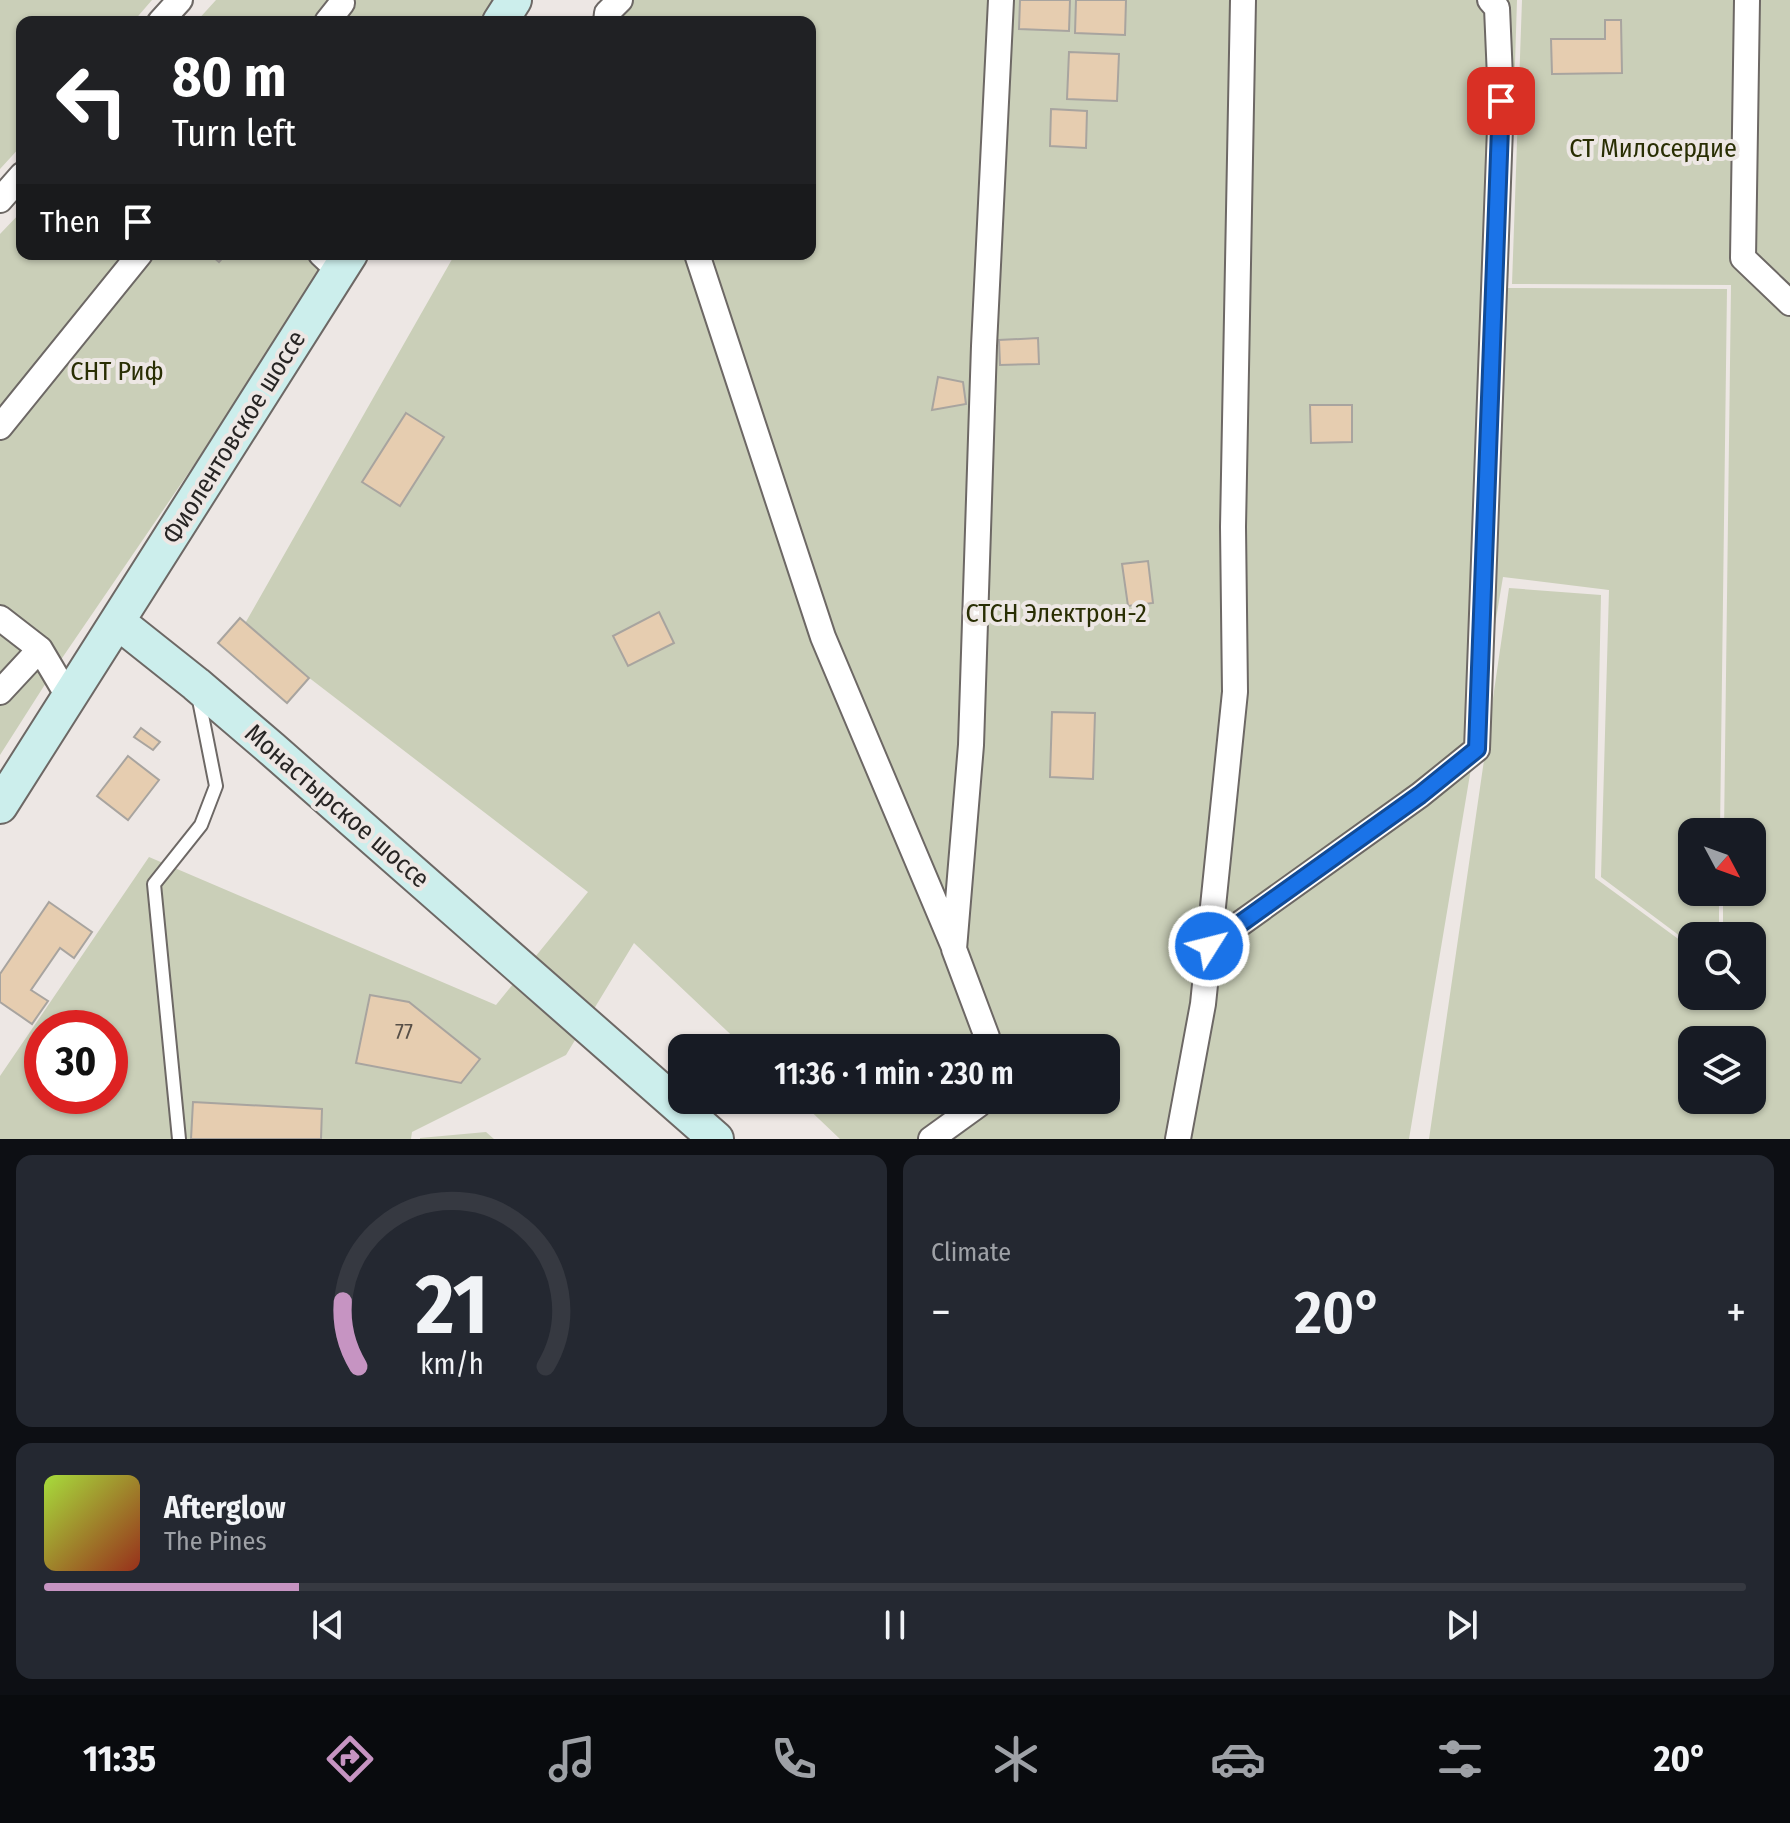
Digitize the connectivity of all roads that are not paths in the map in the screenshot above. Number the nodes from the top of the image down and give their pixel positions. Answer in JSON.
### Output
{"nodes":[{"id":1,"x":180,"y":0,"type":"edge"},
{"id":2,"x":620,"y":0,"type":"edge"},
{"id":3,"x":1001,"y":0,"type":"edge"},
{"id":4,"x":1243,"y":0,"type":"edge"},
{"id":5,"x":1490,"y":0,"type":"edge"},
{"id":6,"x":1747,"y":0,"type":"edge"},
{"id":7,"x":165,"y":16,"type":"edge"},
{"id":8,"x":607,"y":16,"type":"edge"},
{"id":9,"x":16,"y":182,"type":"edge"},
{"id":10,"x":0,"y":200,"type":"edge"},
{"id":11,"x":135,"y":260,"type":"edge"},
{"id":12,"x":337,"y":260,"type":"edge"},
{"id":13,"x":699,"y":260,"type":"edge"},
{"id":14,"x":1790,"y":303,"type":"edge"},
{"id":15,"x":0,"y":427,"type":"edge"},
{"id":16,"x":0,"y":618,"type":"edge"},
{"id":17,"x":118,"y":622,"type":"junction"},
{"id":18,"x":40,"y":649,"type":"junction"},
{"id":19,"x":196,"y":684,"type":"junction"},
{"id":20,"x":0,"y":692,"type":"edge"},
{"id":21,"x":69,"y":698,"type":"junction"},
{"id":22,"x":0,"y":806,"type":"edge"},
{"id":23,"x":1209,"y":946,"type":"junction"},
{"id":24,"x":954,"y":949,"type":"junction"},
{"id":25,"x":986,"y":1034,"type":"edge"},
{"id":26,"x":966,"y":1114,"type":"edge"},
{"id":27,"x":179,"y":1139,"type":"edge"},
{"id":28,"x":716,"y":1139,"type":"edge"},
{"id":29,"x":931,"y":1139,"type":"edge"},
{"id":30,"x":1178,"y":1139,"type":"edge"}],
"edges":[{"from":1,"to":7,"type":"street"},
{"from":2,"to":8,"type":"street"},
{"from":3,"to":24,"type":"street"},
{"from":4,"to":23,"type":"street"},
{"from":5,"to":23,"type":"street"},
{"from":6,"to":14,"type":"street"},
{"from":9,"to":10,"type":"street"},
{"from":11,"to":15,"type":"street"},
{"from":12,"to":17,"type":"main road","name":"Фиолентовское шоссе"},
{"from":13,"to":24,"type":"street"},
{"from":16,"to":18,"type":"street"},
{"from":17,"to":19,"type":"main road","name":"Монастырское шоссе"},
{"from":17,"to":21,"type":"main road"},
{"from":18,"to":20,"type":"street"},
{"from":18,"to":21,"type":"street"},
{"from":19,"to":27,"type":"lane"},
{"from":19,"to":28,"type":"main road","name":"Монастырское шоссе"},
{"from":21,"to":22,"type":"main road"},
{"from":23,"to":30,"type":"street"},
{"from":24,"to":25,"type":"street"},
{"from":26,"to":29,"type":"street"}]}
